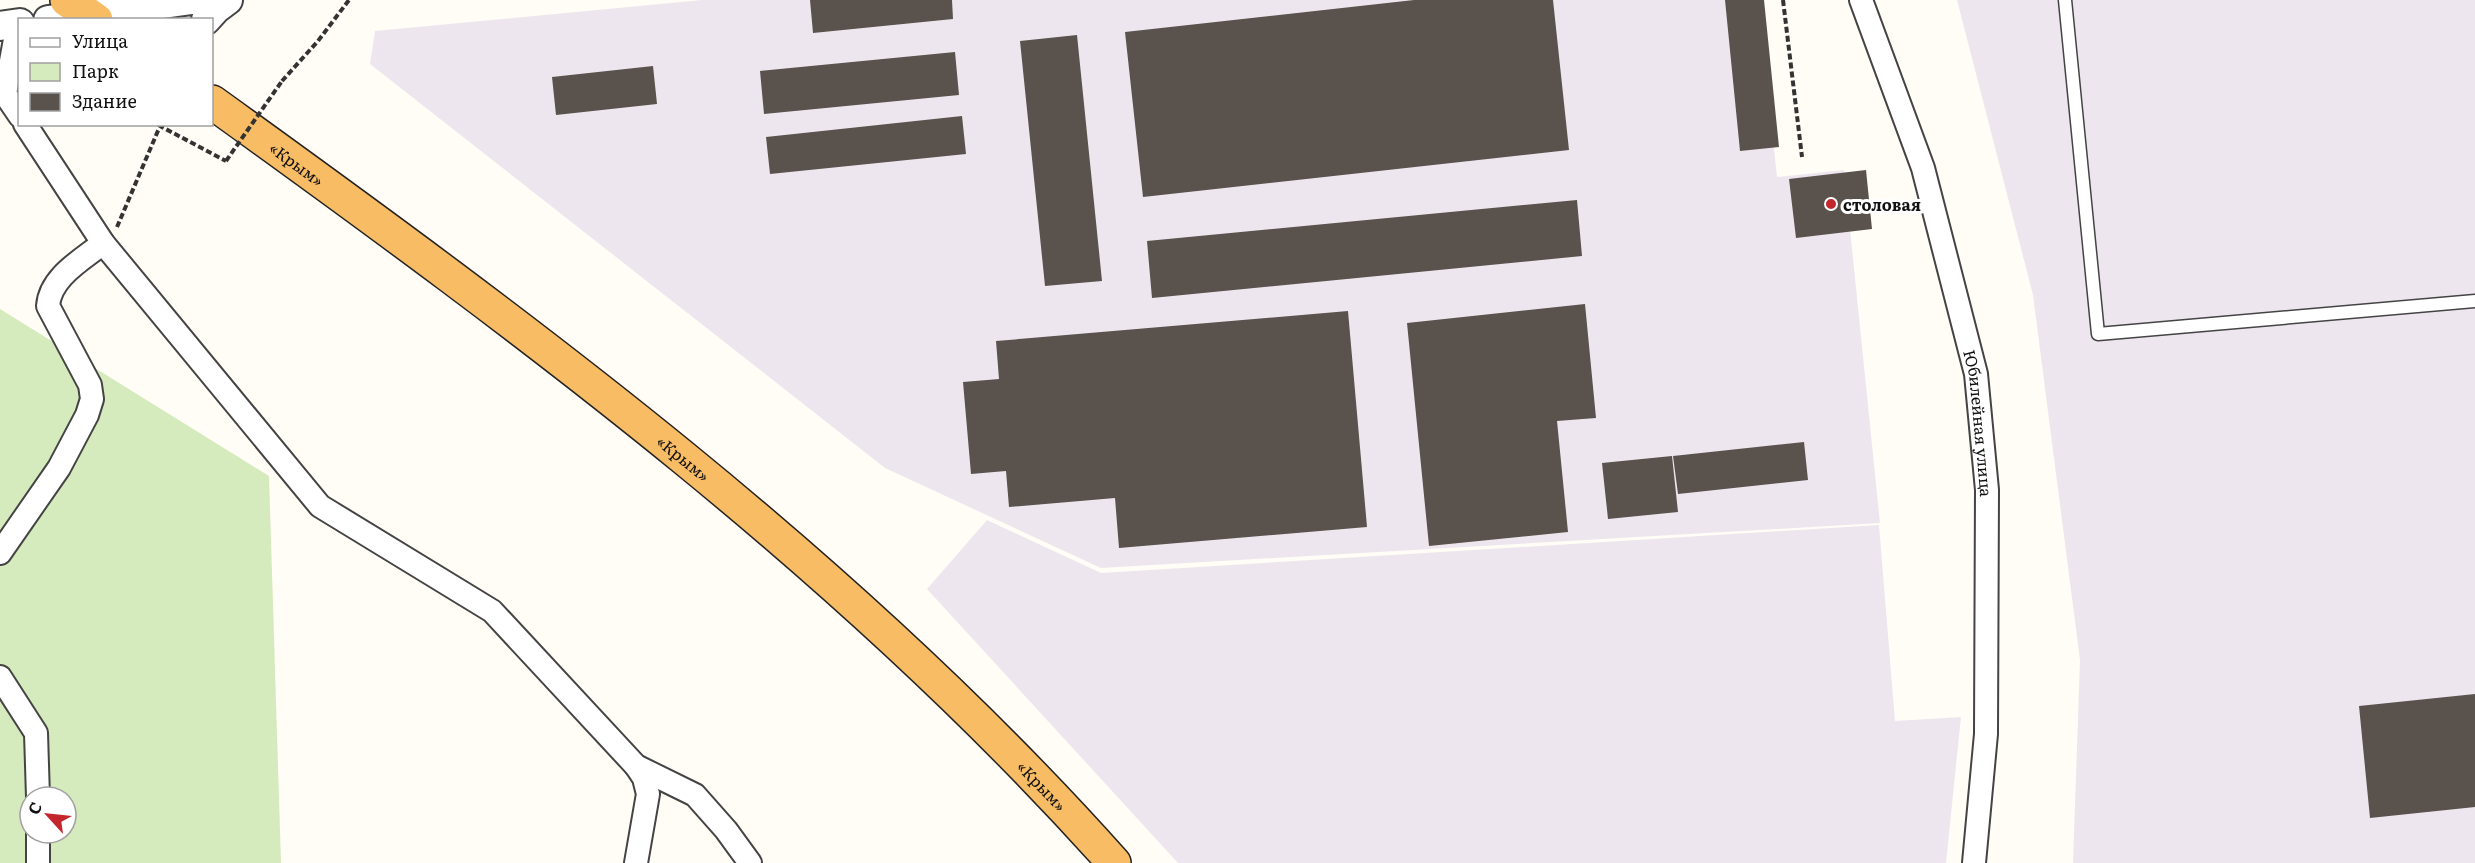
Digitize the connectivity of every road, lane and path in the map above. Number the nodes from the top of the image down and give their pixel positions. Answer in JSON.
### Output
{"nodes":[{"id":1,"x":147,"y":0,"type":"edge"},
{"id":2,"x":194,"y":0,"type":"edge"},
{"id":3,"x":228,"y":0,"type":"edge"},
{"id":4,"x":349,"y":0,"type":"edge"},
{"id":5,"x":1784,"y":0,"type":"edge"},
{"id":6,"x":1861,"y":0,"type":"edge"},
{"id":7,"x":2065,"y":0,"type":"edge"},
{"id":8,"x":84,"y":11,"type":"edge"},
{"id":9,"x":56,"y":18,"type":"edge"},
{"id":10,"x":208,"y":18,"type":"edge"},
{"id":11,"x":14,"y":24,"type":"edge"},
{"id":12,"x":5,"y":70,"type":"edge"},
{"id":13,"x":2,"y":95,"type":"edge"},
{"id":14,"x":214,"y":102,"type":"edge"},
{"id":15,"x":18,"y":114,"type":"edge"},
{"id":16,"x":26,"y":126,"type":"edge"},
{"id":17,"x":1802,"y":157,"type":"dead end"},
{"id":18,"x":102,"y":243,"type":"junction"},
{"id":19,"x":2475,"y":301,"type":"edge"},
{"id":20,"x":0,"y":552,"type":"edge"},
{"id":21,"x":0,"y":677,"type":"edge"},
{"id":22,"x":636,"y":766,"type":"junction"},
{"id":23,"x":38,"y":785,"type":"edge"},
{"id":24,"x":38,"y":845,"type":"edge"},
{"id":25,"x":38,"y":863,"type":"edge"},
{"id":26,"x":636,"y":863,"type":"edge"},
{"id":27,"x":750,"y":863,"type":"edge"},
{"id":28,"x":1114,"y":863,"type":"edge"},
{"id":29,"x":1974,"y":863,"type":"edge"}],
"edges":[{"from":1,"to":2,"type":"street"},
{"from":2,"to":8,"type":"street"},
{"from":3,"to":10,"type":"street"},
{"from":4,"to":18,"type":"path","bridge":true},
{"from":5,"to":17,"type":"path"},
{"from":6,"to":29,"type":"street","name":"Юбилейная улица"},
{"from":7,"to":19,"type":"lane"},
{"from":8,"to":9,"type":"street"},
{"from":11,"to":12,"type":"street"},
{"from":12,"to":13,"type":"street"},
{"from":13,"to":15,"type":"street"},
{"from":14,"to":28,"type":"highway","name":"«Крым»"},
{"from":16,"to":18,"type":"street"},
{"from":18,"to":20,"type":"street"},
{"from":18,"to":22,"type":"street"},
{"from":21,"to":23,"type":"street"},
{"from":22,"to":26,"type":"street"},
{"from":22,"to":27,"type":"street"},
{"from":24,"to":25,"type":"street"}]}
